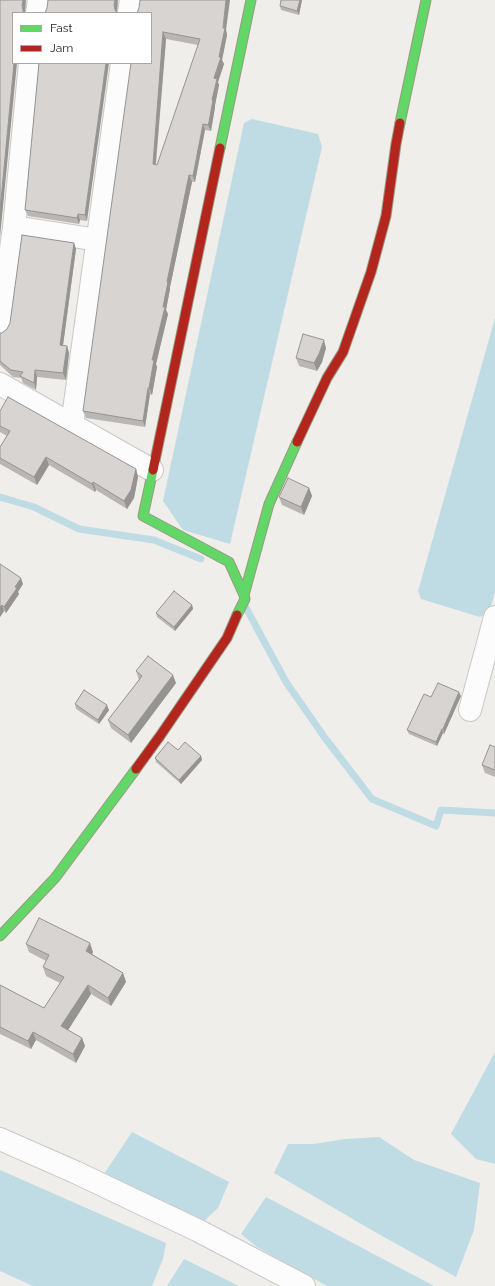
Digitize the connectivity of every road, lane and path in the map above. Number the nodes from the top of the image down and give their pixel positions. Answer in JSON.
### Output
{"nodes":[{"id":1,"x":39,"y":0,"type":"edge"},
{"id":2,"x":131,"y":0,"type":"edge"},
{"id":3,"x":251,"y":0,"type":"edge"},
{"id":4,"x":426,"y":0,"type":"edge"},
{"id":5,"x":37,"y":12,"type":"edge"},
{"id":6,"x":129,"y":12,"type":"edge"},
{"id":7,"x":30,"y":64,"type":"edge"},
{"id":8,"x":122,"y":64,"type":"edge"},
{"id":9,"x":14,"y":227,"type":"junction"},
{"id":10,"x":98,"y":240,"type":"junction"},
{"id":11,"x":0,"y":328,"type":"edge"},
{"id":12,"x":0,"y":384,"type":"edge"},
{"id":13,"x":72,"y":425,"type":"junction"},
{"id":14,"x":152,"y":470,"type":"junction"},
{"id":15,"x":244,"y":595,"type":"junction"},
{"id":16,"x":495,"y":617,"type":"edge"},
{"id":17,"x":470,"y":710,"type":"dead end"},
{"id":18,"x":0,"y":936,"type":"edge"},
{"id":19,"x":0,"y":1139,"type":"edge"},
{"id":20,"x":304,"y":1286,"type":"edge"}],
"edges":[{"from":1,"to":5,"type":"street"},
{"from":2,"to":6,"type":"street"},
{"from":3,"to":14,"type":"street"},
{"from":4,"to":15,"type":"street"},
{"from":7,"to":9,"type":"street"},
{"from":8,"to":10,"type":"street"},
{"from":9,"to":10,"type":"street"},
{"from":9,"to":11,"type":"street"},
{"from":10,"to":13,"type":"street"},
{"from":12,"to":13,"type":"street"},
{"from":13,"to":14,"type":"street"},
{"from":14,"to":15,"type":"street"},
{"from":15,"to":18,"type":"street"},
{"from":16,"to":17,"type":"street"},
{"from":19,"to":20,"type":"street"}]}
